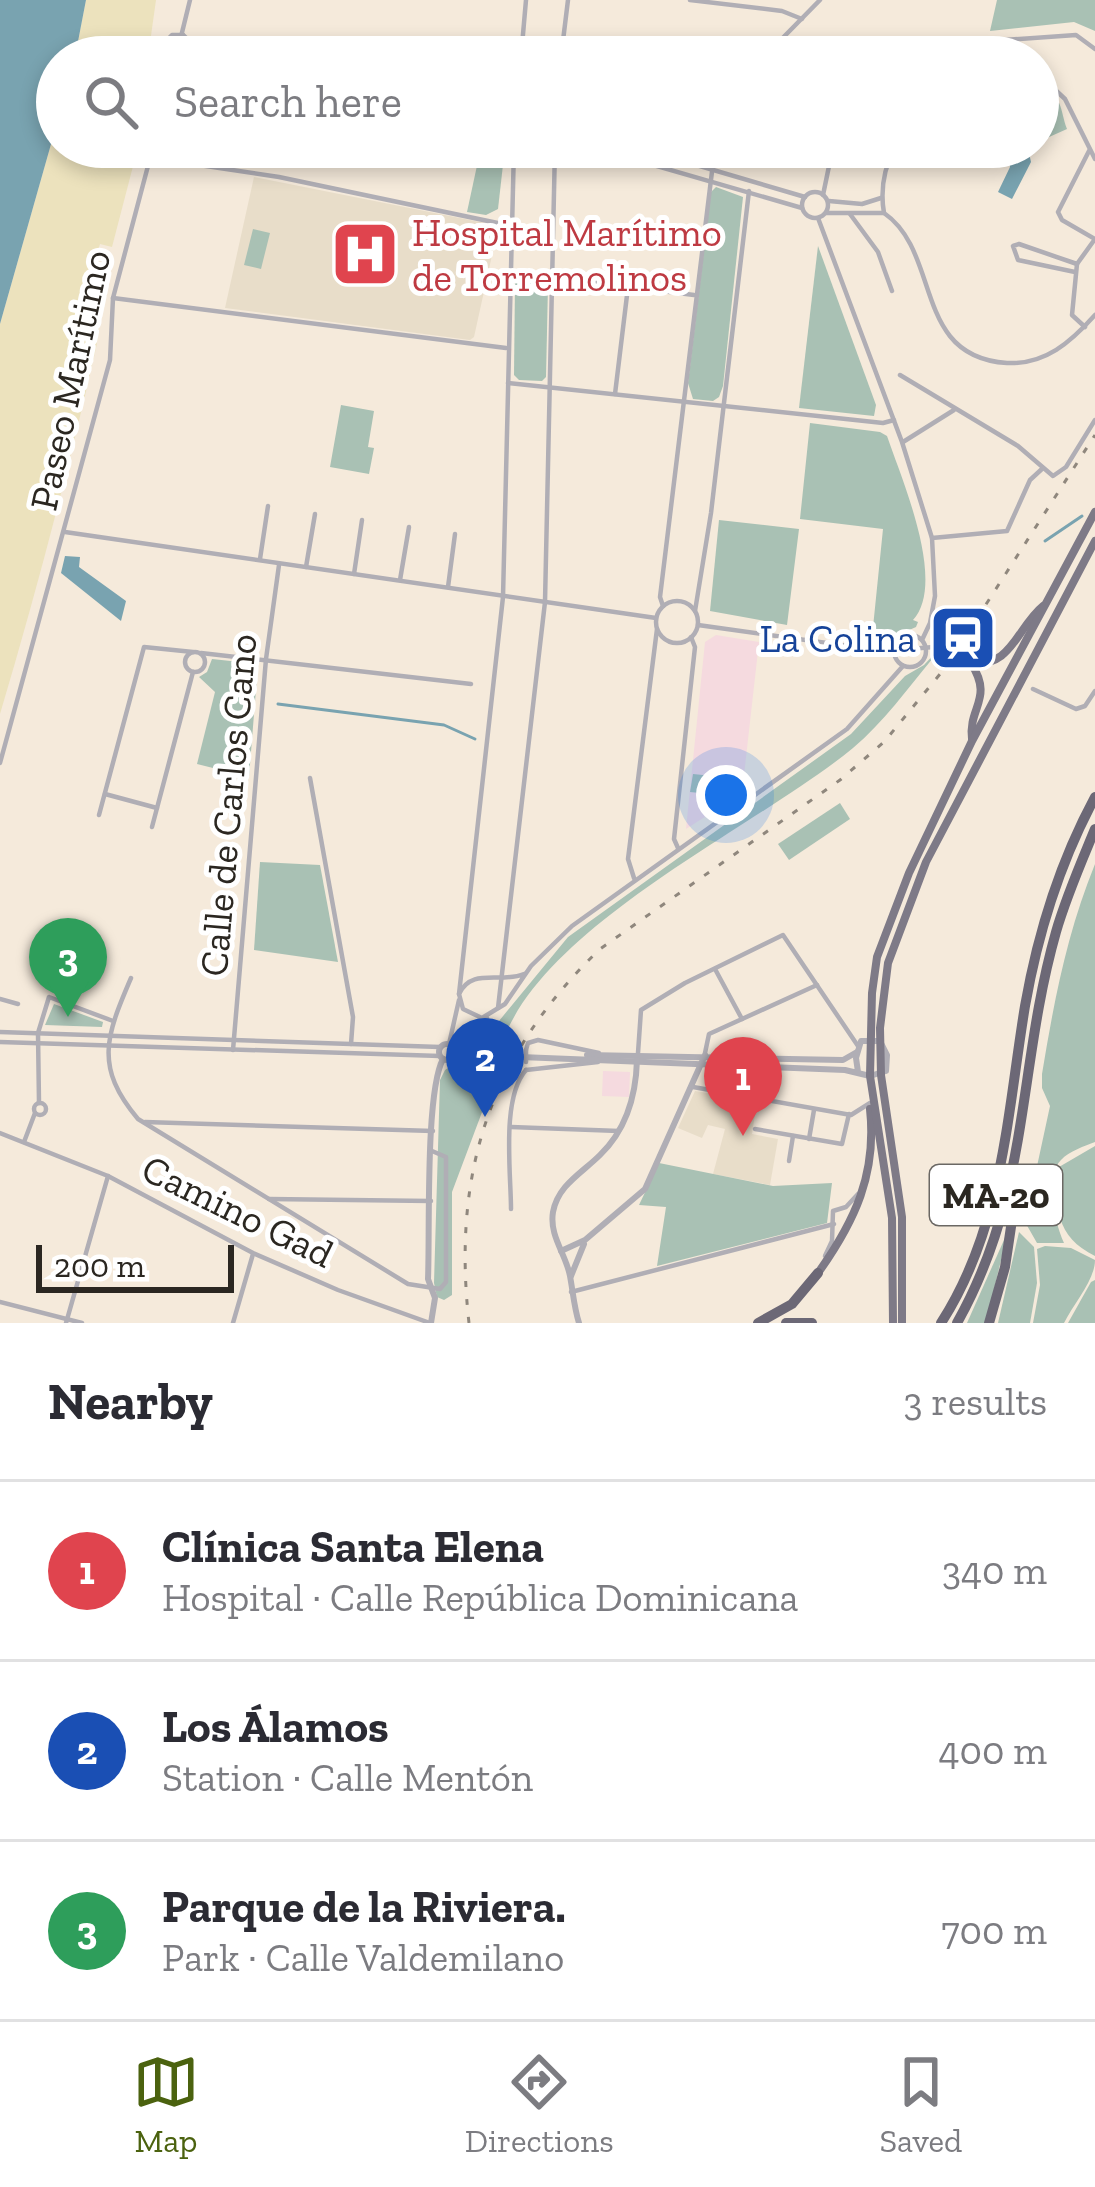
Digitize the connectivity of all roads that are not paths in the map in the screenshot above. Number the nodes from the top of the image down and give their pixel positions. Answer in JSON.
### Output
{"nodes":[{"id":1,"x":190,"y":0,"type":"edge"},
{"id":2,"x":526,"y":0,"type":"edge"},
{"id":3,"x":568,"y":0,"type":"edge"},
{"id":4,"x":690,"y":0,"type":"edge"},
{"id":5,"x":820,"y":0,"type":"edge"},
{"id":6,"x":802,"y":19,"type":"junction"},
{"id":7,"x":182,"y":34,"type":"joint"},
{"id":8,"x":171,"y":36,"type":"edge"},
{"id":9,"x":522,"y":36,"type":"edge"},
{"id":10,"x":564,"y":36,"type":"edge"},
{"id":11,"x":785,"y":36,"type":"edge"},
{"id":12,"x":1059,"y":36,"type":"edge"},
{"id":13,"x":1095,"y":49,"type":"edge"},
{"id":14,"x":1059,"y":94,"type":"edge"},
{"id":15,"x":1089,"y":151,"type":"junction"},
{"id":16,"x":1095,"y":159,"type":"edge"},
{"id":17,"x":148,"y":168,"type":"edge"},
{"id":18,"x":221,"y":168,"type":"edge"},
{"id":19,"x":513,"y":168,"type":"edge"},
{"id":20,"x":556,"y":168,"type":"edge"},
{"id":21,"x":668,"y":168,"type":"edge"},
{"id":22,"x":710,"y":168,"type":"joint"},
{"id":23,"x":830,"y":168,"type":"edge"},
{"id":24,"x":887,"y":168,"type":"edge"},
{"id":25,"x":709,"y":179,"type":"junction"},
{"id":26,"x":749,"y":191,"type":"junction"},
{"id":27,"x":806,"y":197,"type":"junction"},
{"id":28,"x":825,"y":197,"type":"junction"},
{"id":29,"x":881,"y":198,"type":"junction"},
{"id":30,"x":802,"y":208,"type":"junction"},
{"id":31,"x":826,"y":213,"type":"junction"},
{"id":32,"x":884,"y":213,"type":"junction"},
{"id":33,"x":850,"y":214,"type":"junction"},
{"id":34,"x":818,"y":218,"type":"junction"},
{"id":35,"x":512,"y":226,"type":"junction"},
{"id":36,"x":1076,"y":268,"type":"junction"},
{"id":37,"x":511,"y":272,"type":"junction"},
{"id":38,"x":553,"y":278,"type":"junction"},
{"id":39,"x":628,"y":287,"type":"junction"},
{"id":40,"x":892,"y":291,"type":"dead end"},
{"id":41,"x":694,"y":295,"type":"junction"},
{"id":42,"x":113,"y":298,"type":"junction"},
{"id":43,"x":1095,"y":315,"type":"edge"},
{"id":44,"x":1085,"y":326,"type":"junction"},
{"id":45,"x":508,"y":349,"type":"junction"},
{"id":46,"x":900,"y":375,"type":"dead end"},
{"id":47,"x":508,"y":383,"type":"junction"},
{"id":48,"x":549,"y":387,"type":"junction"},
{"id":49,"x":615,"y":394,"type":"junction"},
{"id":50,"x":683,"y":403,"type":"junction"},
{"id":51,"x":723,"y":408,"type":"junction"},
{"id":52,"x":954,"y":410,"type":"junction"},
{"id":53,"x":894,"y":420,"type":"junction"},
{"id":54,"x":1095,"y":420,"type":"edge"},
{"id":55,"x":902,"y":442,"type":"junction"},
{"id":56,"x":1043,"y":468,"type":"junction"},
{"id":57,"x":268,"y":506,"type":"dead end"},
{"id":58,"x":1095,"y":512,"type":"edge"},
{"id":59,"x":315,"y":514,"type":"dead end"},
{"id":60,"x":362,"y":520,"type":"dead end"},
{"id":61,"x":409,"y":526,"type":"dead end"},
{"id":62,"x":65,"y":532,"type":"junction"},
{"id":63,"x":455,"y":533,"type":"dead end"},
{"id":64,"x":932,"y":538,"type":"junction"},
{"id":65,"x":1095,"y":541,"type":"edge"},
{"id":66,"x":259,"y":562,"type":"junction"},
{"id":67,"x":279,"y":565,"type":"junction"},
{"id":68,"x":306,"y":568,"type":"junction"},
{"id":69,"x":353,"y":576,"type":"junction"},
{"id":70,"x":400,"y":583,"type":"junction"},
{"id":71,"x":448,"y":589,"type":"junction"},
{"id":72,"x":503,"y":597,"type":"junction"},
{"id":73,"x":544,"y":602,"type":"junction"},
{"id":74,"x":1046,"y":603,"type":"junction"},
{"id":75,"x":663,"y":606,"type":"junction"},
{"id":76,"x":695,"y":611,"type":"junction"},
{"id":77,"x":656,"y":618,"type":"junction"},
{"id":78,"x":698,"y":625,"type":"junction"},
{"id":79,"x":657,"y":629,"type":"junction"},
{"id":80,"x":691,"y":637,"type":"junction"},
{"id":81,"x":924,"y":643,"type":"junction"},
{"id":82,"x":893,"y":651,"type":"junction"},
{"id":83,"x":193,"y":652,"type":"junction"},
{"id":84,"x":201,"y":653,"type":"junction"},
{"id":85,"x":266,"y":659,"type":"junction"},
{"id":86,"x":968,"y":660,"type":"junction"},
{"id":87,"x":994,"y":663,"type":"junction"},
{"id":88,"x":903,"y":666,"type":"junction"},
{"id":89,"x":193,"y":672,"type":"junction"},
{"id":90,"x":982,"y":683,"type":"junction"},
{"id":91,"x":471,"y":684,"type":"dead end"},
{"id":92,"x":1033,"y":689,"type":"dead end"},
{"id":93,"x":1095,"y":692,"type":"edge"},
{"id":94,"x":972,"y":741,"type":"junction"},
{"id":95,"x":0,"y":763,"type":"edge"},
{"id":96,"x":310,"y":778,"type":"dead end"},
{"id":97,"x":105,"y":794,"type":"junction"},
{"id":98,"x":1095,"y":797,"type":"edge"},
{"id":99,"x":157,"y":808,"type":"junction"},
{"id":100,"x":99,"y":815,"type":"dead end"},
{"id":101,"x":152,"y":827,"type":"dead end"},
{"id":102,"x":1095,"y":829,"type":"edge"},
{"id":103,"x":678,"y":848,"type":"junction"},
{"id":104,"x":634,"y":878,"type":"junction"},
{"id":105,"x":504,"y":961,"type":"junction"},
{"id":106,"x":715,"y":968,"type":"junction"},
{"id":107,"x":524,"y":974,"type":"junction"},
{"id":108,"x":131,"y":978,"type":"dead end"},
{"id":109,"x":492,"y":980,"type":"junction"},
{"id":110,"x":502,"y":980,"type":"junction"},
{"id":111,"x":817,"y":985,"type":"junction"},
{"id":112,"x":500,"y":994,"type":"junction"},
{"id":113,"x":459,"y":997,"type":"junction"},
{"id":114,"x":0,"y":999,"type":"edge"},
{"id":115,"x":17,"y":1004,"type":"dead end"},
{"id":116,"x":497,"y":1008,"type":"junction"},
{"id":117,"x":489,"y":1016,"type":"junction"},
{"id":118,"x":742,"y":1019,"type":"junction"},
{"id":119,"x":113,"y":1021,"type":"junction"},
{"id":120,"x":472,"y":1027,"type":"junction"},
{"id":121,"x":875,"y":1027,"type":"junction"},
{"id":122,"x":0,"y":1032,"type":"edge"},
{"id":123,"x":38,"y":1033,"type":"junction"},
{"id":124,"x":108,"y":1036,"type":"junction"},
{"id":125,"x":0,"y":1042,"type":"edge"},
{"id":126,"x":39,"y":1043,"type":"junction"},
{"id":127,"x":351,"y":1044,"type":"junction"},
{"id":128,"x":234,"y":1045,"type":"junction"},
{"id":129,"x":868,"y":1045,"type":"junction"},
{"id":130,"x":108,"y":1046,"type":"junction"},
{"id":131,"x":470,"y":1051,"type":"junction"},
{"id":132,"x":448,"y":1052,"type":"junction"},
{"id":133,"x":638,"y":1053,"type":"junction"},
{"id":134,"x":705,"y":1055,"type":"junction"},
{"id":135,"x":599,"y":1058,"type":"junction"},
{"id":136,"x":847,"y":1058,"type":"junction"},
{"id":137,"x":637,"y":1064,"type":"junction"},
{"id":138,"x":526,"y":1066,"type":"junction"},
{"id":139,"x":702,"y":1067,"type":"junction"},
{"id":140,"x":845,"y":1070,"type":"junction"},
{"id":141,"x":858,"y":1072,"type":"junction"},
{"id":142,"x":879,"y":1074,"type":"junction"},
{"id":143,"x":693,"y":1087,"type":"junction"},
{"id":144,"x":872,"y":1090,"type":"junction"},
{"id":145,"x":870,"y":1103,"type":"junction"},
{"id":146,"x":814,"y":1110,"type":"junction"},
{"id":147,"x":849,"y":1114,"type":"junction"},
{"id":148,"x":141,"y":1122,"type":"junction"},
{"id":149,"x":175,"y":1124,"type":"junction"},
{"id":150,"x":511,"y":1127,"type":"junction"},
{"id":151,"x":755,"y":1129,"type":"dead end"},
{"id":152,"x":433,"y":1131,"type":"junction"},
{"id":153,"x":619,"y":1131,"type":"junction"},
{"id":154,"x":0,"y":1133,"type":"edge"},
{"id":155,"x":793,"y":1136,"type":"junction"},
{"id":156,"x":809,"y":1138,"type":"junction"},
{"id":157,"x":170,"y":1141,"type":"junction"},
{"id":158,"x":24,"y":1142,"type":"junction"},
{"id":159,"x":1019,"y":1149,"type":"junction"},
{"id":160,"x":432,"y":1151,"type":"junction"},
{"id":161,"x":789,"y":1161,"type":"dead end"},
{"id":162,"x":108,"y":1176,"type":"junction"},
{"id":163,"x":868,"y":1177,"type":"junction"},
{"id":164,"x":267,"y":1199,"type":"junction"},
{"id":165,"x":296,"y":1200,"type":"junction"},
{"id":166,"x":431,"y":1201,"type":"junction"},
{"id":167,"x":511,"y":1209,"type":"dead end"},
{"id":168,"x":292,"y":1214,"type":"junction"},
{"id":169,"x":834,"y":1224,"type":"junction"},
{"id":170,"x":585,"y":1240,"type":"junction"},
{"id":171,"x":561,"y":1251,"type":"junction"},
{"id":172,"x":254,"y":1253,"type":"junction"},
{"id":173,"x":818,"y":1273,"type":"junction"},
{"id":174,"x":570,"y":1277,"type":"junction"},
{"id":175,"x":430,"y":1287,"type":"junction"},
{"id":176,"x":571,"y":1292,"type":"junction"},
{"id":177,"x":0,"y":1301,"type":"edge"},
{"id":178,"x":66,"y":1321,"type":"edge"},
{"id":179,"x":82,"y":1323,"type":"edge"},
{"id":180,"x":232,"y":1323,"type":"edge"},
{"id":181,"x":430,"y":1323,"type":"edge"},
{"id":182,"x":579,"y":1323,"type":"edge"},
{"id":183,"x":758,"y":1323,"type":"edge"},
{"id":184,"x":786,"y":1323,"type":"edge"},
{"id":185,"x":812,"y":1323,"type":"edge"},
{"id":186,"x":898,"y":1323,"type":"edge"},
{"id":187,"x":941,"y":1323,"type":"edge"},
{"id":188,"x":957,"y":1323,"type":"edge"},
{"id":189,"x":989,"y":1323,"type":"edge"}],
"edges":[{"from":1,"to":7,"type":"street"},
{"from":2,"to":9,"type":"street"},
{"from":3,"to":10,"type":"street"},
{"from":4,"to":6,"type":"street"},
{"from":5,"to":6,"type":"street"},
{"from":6,"to":11,"type":"street"},
{"from":7,"to":8,"type":"street"},
{"from":12,"to":13,"type":"street"},
{"from":14,"to":15,"type":"street"},
{"from":15,"to":16,"type":"street"},
{"from":15,"to":36,"type":"street"},
{"from":17,"to":42,"type":"street","name":"Paseo Marítimo"},
{"from":18,"to":35,"type":"street"},
{"from":19,"to":35,"type":"street"},
{"from":20,"to":38,"type":"street"},
{"from":21,"to":25,"type":"street"},
{"from":22,"to":25,"type":"street"},
{"from":22,"to":27,"type":"street"},
{"from":23,"to":28,"type":"street"},
{"from":24,"to":29,"type":"street"},
{"from":25,"to":26,"type":"street"},
{"from":25,"to":41,"type":"street"},
{"from":26,"to":30,"type":"street"},
{"from":26,"to":51,"type":"street"},
{"from":27,"to":28,"type":"street"},
{"from":27,"to":30,"type":"street"},
{"from":28,"to":29,"type":"street"},
{"from":28,"to":31,"type":"street"},
{"from":29,"to":32,"type":"street"},
{"from":30,"to":34,"type":"street"},
{"from":31,"to":33,"type":"street"},
{"from":31,"to":34,"type":"street"},
{"from":32,"to":33,"type":"street"},
{"from":32,"to":44,"type":"street"},
{"from":33,"to":40,"type":"street"},
{"from":34,"to":53,"type":"street"},
{"from":35,"to":37,"type":"street"},
{"from":36,"to":36,"type":"street"},
{"from":36,"to":44,"type":"street"},
{"from":37,"to":38,"type":"street"},
{"from":37,"to":45,"type":"street"},
{"from":38,"to":39,"type":"street"},
{"from":38,"to":48,"type":"street"},
{"from":39,"to":41,"type":"street"},
{"from":39,"to":49,"type":"street"},
{"from":41,"to":50,"type":"street"},
{"from":42,"to":45,"type":"street"},
{"from":42,"to":62,"type":"street","name":"Paseo Marítimo"},
{"from":43,"to":44,"type":"street"},
{"from":45,"to":47,"type":"street"},
{"from":46,"to":52,"type":"street"},
{"from":47,"to":48,"type":"street"},
{"from":47,"to":72,"type":"street"},
{"from":48,"to":49,"type":"street"},
{"from":48,"to":73,"type":"street"},
{"from":49,"to":50,"type":"street"},
{"from":50,"to":51,"type":"street"},
{"from":50,"to":75,"type":"street"},
{"from":51,"to":53,"type":"street"},
{"from":51,"to":76,"type":"street"},
{"from":52,"to":55,"type":"street"},
{"from":52,"to":56,"type":"street"},
{"from":53,"to":55,"type":"street"},
{"from":54,"to":56,"type":"street"},
{"from":55,"to":64,"type":"street"},
{"from":56,"to":64,"type":"street"},
{"from":57,"to":66,"type":"street"},
{"from":58,"to":74,"type":"main road"},
{"from":59,"to":68,"type":"street"},
{"from":60,"to":69,"type":"street"},
{"from":61,"to":70,"type":"street"},
{"from":62,"to":66,"type":"street"},
{"from":62,"to":95,"type":"street","name":"Paseo Marítimo"},
{"from":63,"to":71,"type":"street"},
{"from":64,"to":81,"type":"street"},
{"from":65,"to":121,"type":"main road"},
{"from":66,"to":67,"type":"street"},
{"from":67,"to":68,"type":"street"},
{"from":67,"to":85,"type":"street","name":"Calle de Carlos Cano"},
{"from":68,"to":69,"type":"street"},
{"from":69,"to":70,"type":"street"},
{"from":70,"to":71,"type":"street"},
{"from":71,"to":72,"type":"street"},
{"from":72,"to":73,"type":"street"},
{"from":72,"to":113,"type":"street"},
{"from":73,"to":77,"type":"street"},
{"from":73,"to":105,"type":"street"},
{"from":74,"to":87,"type":"main road"},
{"from":74,"to":94,"type":"main road"},
{"from":75,"to":76,"type":"street"},
{"from":75,"to":77,"type":"street"},
{"from":76,"to":78,"type":"street"},
{"from":77,"to":79,"type":"street"},
{"from":78,"to":80,"type":"street"},
{"from":78,"to":82,"type":"street"},
{"from":79,"to":80,"type":"street"},
{"from":79,"to":104,"type":"street"},
{"from":80,"to":103,"type":"street"},
{"from":81,"to":82,"type":"street"},
{"from":81,"to":82,"type":"street"},
{"from":81,"to":86,"type":"street","bridge":true},
{"from":81,"to":88,"type":"street"},
{"from":82,"to":88,"type":"street"},
{"from":83,"to":84,"type":"street"},
{"from":83,"to":89,"type":"street"},
{"from":83,"to":97,"type":"street"},
{"from":84,"to":85,"type":"street"},
{"from":84,"to":89,"type":"street"},
{"from":85,"to":91,"type":"street"},
{"from":85,"to":128,"type":"street","name":"Calle de Carlos Cano"},
{"from":86,"to":87,"type":"main road"},
{"from":86,"to":90,"type":"main road"},
{"from":87,"to":90,"type":"main road"},
{"from":88,"to":103,"type":"street"},
{"from":89,"to":99,"type":"street"},
{"from":90,"to":94,"type":"main road"},
{"from":92,"to":93,"type":"street"},
{"from":94,"to":121,"type":"main road"},
{"from":96,"to":127,"type":"street"},
{"from":97,"to":99,"type":"street"},
{"from":97,"to":100,"type":"street"},
{"from":98,"to":187,"type":"highway","number":"MA-20"},
{"from":99,"to":101,"type":"street"},
{"from":102,"to":159,"type":"highway","number":"MA-20"},
{"from":103,"to":104,"type":"street"},
{"from":104,"to":107,"type":"street"},
{"from":105,"to":107,"type":"street"},
{"from":105,"to":110,"type":"street"},
{"from":106,"to":111,"type":"street"},
{"from":106,"to":118,"type":"street"},
{"from":106,"to":133,"type":"street"},
{"from":107,"to":110,"type":"street"},
{"from":107,"to":116,"type":"street"},
{"from":108,"to":119,"type":"street"},
{"from":109,"to":110,"type":"street"},
{"from":109,"to":112,"type":"street"},
{"from":109,"to":113,"type":"street"},
{"from":110,"to":112,"type":"street"},
{"from":111,"to":118,"type":"street"},
{"from":111,"to":129,"type":"street"},
{"from":112,"to":116,"type":"street"},
{"from":113,"to":117,"type":"street"},
{"from":113,"to":132,"type":"street"},
{"from":114,"to":115,"type":"street"},
{"from":116,"to":117,"type":"street"},
{"from":117,"to":120,"type":"street"},
{"from":118,"to":134,"type":"street"},
{"from":119,"to":123,"type":"street"},
{"from":119,"to":124,"type":"street"},
{"from":120,"to":131,"type":"street"},
{"from":120,"to":132,"type":"street"},
{"from":121,"to":129,"type":"main road"},
{"from":121,"to":129,"type":"main road"},
{"from":122,"to":123,"type":"street"},
{"from":123,"to":124,"type":"street"},
{"from":123,"to":126,"type":"street"},
{"from":124,"to":128,"type":"street"},
{"from":124,"to":130,"type":"street"},
{"from":125,"to":126,"type":"street"},
{"from":126,"to":130,"type":"street"},
{"from":126,"to":158,"type":"street"},
{"from":127,"to":128,"type":"street"},
{"from":127,"to":132,"type":"street"},
{"from":128,"to":130,"type":"street"},
{"from":128,"to":132,"type":"street"},
{"from":129,"to":136,"type":"street"},
{"from":129,"to":141,"type":"street"},
{"from":129,"to":142,"type":"main road"},
{"from":130,"to":148,"type":"street"},
{"from":131,"to":132,"type":"street"},
{"from":131,"to":135,"type":"street"},
{"from":132,"to":135,"type":"street"},
{"from":132,"to":152,"type":"street"},
{"from":133,"to":134,"type":"street"},
{"from":133,"to":135,"type":"street"},
{"from":133,"to":137,"type":"street"},
{"from":134,"to":136,"type":"street"},
{"from":134,"to":139,"type":"street"},
{"from":135,"to":137,"type":"street"},
{"from":135,"to":138,"type":"street"},
{"from":135,"to":138,"type":"street","bridge":true},
{"from":136,"to":140,"type":"street"},
{"from":137,"to":139,"type":"street"},
{"from":137,"to":153,"type":"street"},
{"from":138,"to":150,"type":"street"},
{"from":139,"to":140,"type":"street"},
{"from":139,"to":143,"type":"street"},
{"from":140,"to":141,"type":"street"},
{"from":141,"to":142,"type":"street"},
{"from":142,"to":144,"type":"main road"},
{"from":142,"to":186,"type":"main road"},
{"from":143,"to":146,"type":"street"},
{"from":143,"to":170,"type":"street"},
{"from":144,"to":145,"type":"main road"},
{"from":144,"to":186,"type":"main road"},
{"from":145,"to":147,"type":"street"},
{"from":145,"to":163,"type":"main road"},
{"from":146,"to":147,"type":"street"},
{"from":146,"to":156,"type":"street"},
{"from":147,"to":156,"type":"street"},
{"from":148,"to":149,"type":"street"},
{"from":148,"to":157,"type":"street"},
{"from":149,"to":152,"type":"street"},
{"from":149,"to":157,"type":"street"},
{"from":150,"to":153,"type":"street"},
{"from":150,"to":167,"type":"street"},
{"from":151,"to":155,"type":"street"},
{"from":152,"to":160,"type":"street"},
{"from":153,"to":171,"type":"street"},
{"from":154,"to":158,"type":"street","name":"Camino Gad"},
{"from":155,"to":156,"type":"street"},
{"from":155,"to":161,"type":"street"},
{"from":157,"to":164,"type":"street"},
{"from":158,"to":162,"type":"street","name":"Camino Gad"},
{"from":159,"to":188,"type":"highway","number":"MA-20"},
{"from":159,"to":189,"type":"highway"},
{"from":160,"to":166,"type":"street"},
{"from":160,"to":175,"type":"street"},
{"from":162,"to":172,"type":"street","name":"Camino Gad"},
{"from":162,"to":178,"type":"street"},
{"from":163,"to":169,"type":"street"},
{"from":163,"to":173,"type":"main road"},
{"from":164,"to":165,"type":"street"},
{"from":164,"to":168,"type":"street"},
{"from":165,"to":166,"type":"street"},
{"from":165,"to":168,"type":"street"},
{"from":166,"to":175,"type":"street"},
{"from":168,"to":175,"type":"street"},
{"from":169,"to":173,"type":"street"},
{"from":169,"to":176,"type":"street"},
{"from":170,"to":171,"type":"street"},
{"from":170,"to":174,"type":"street"},
{"from":171,"to":174,"type":"street"},
{"from":172,"to":180,"type":"street"},
{"from":172,"to":181,"type":"street","name":"Camino Gad"},
{"from":173,"to":183,"type":"highway"},
{"from":174,"to":176,"type":"street"},
{"from":175,"to":181,"type":"street"},
{"from":176,"to":182,"type":"street"},
{"from":177,"to":178,"type":"street"},
{"from":178,"to":179,"type":"street"},
{"from":184,"to":185,"type":"highway"}]}
